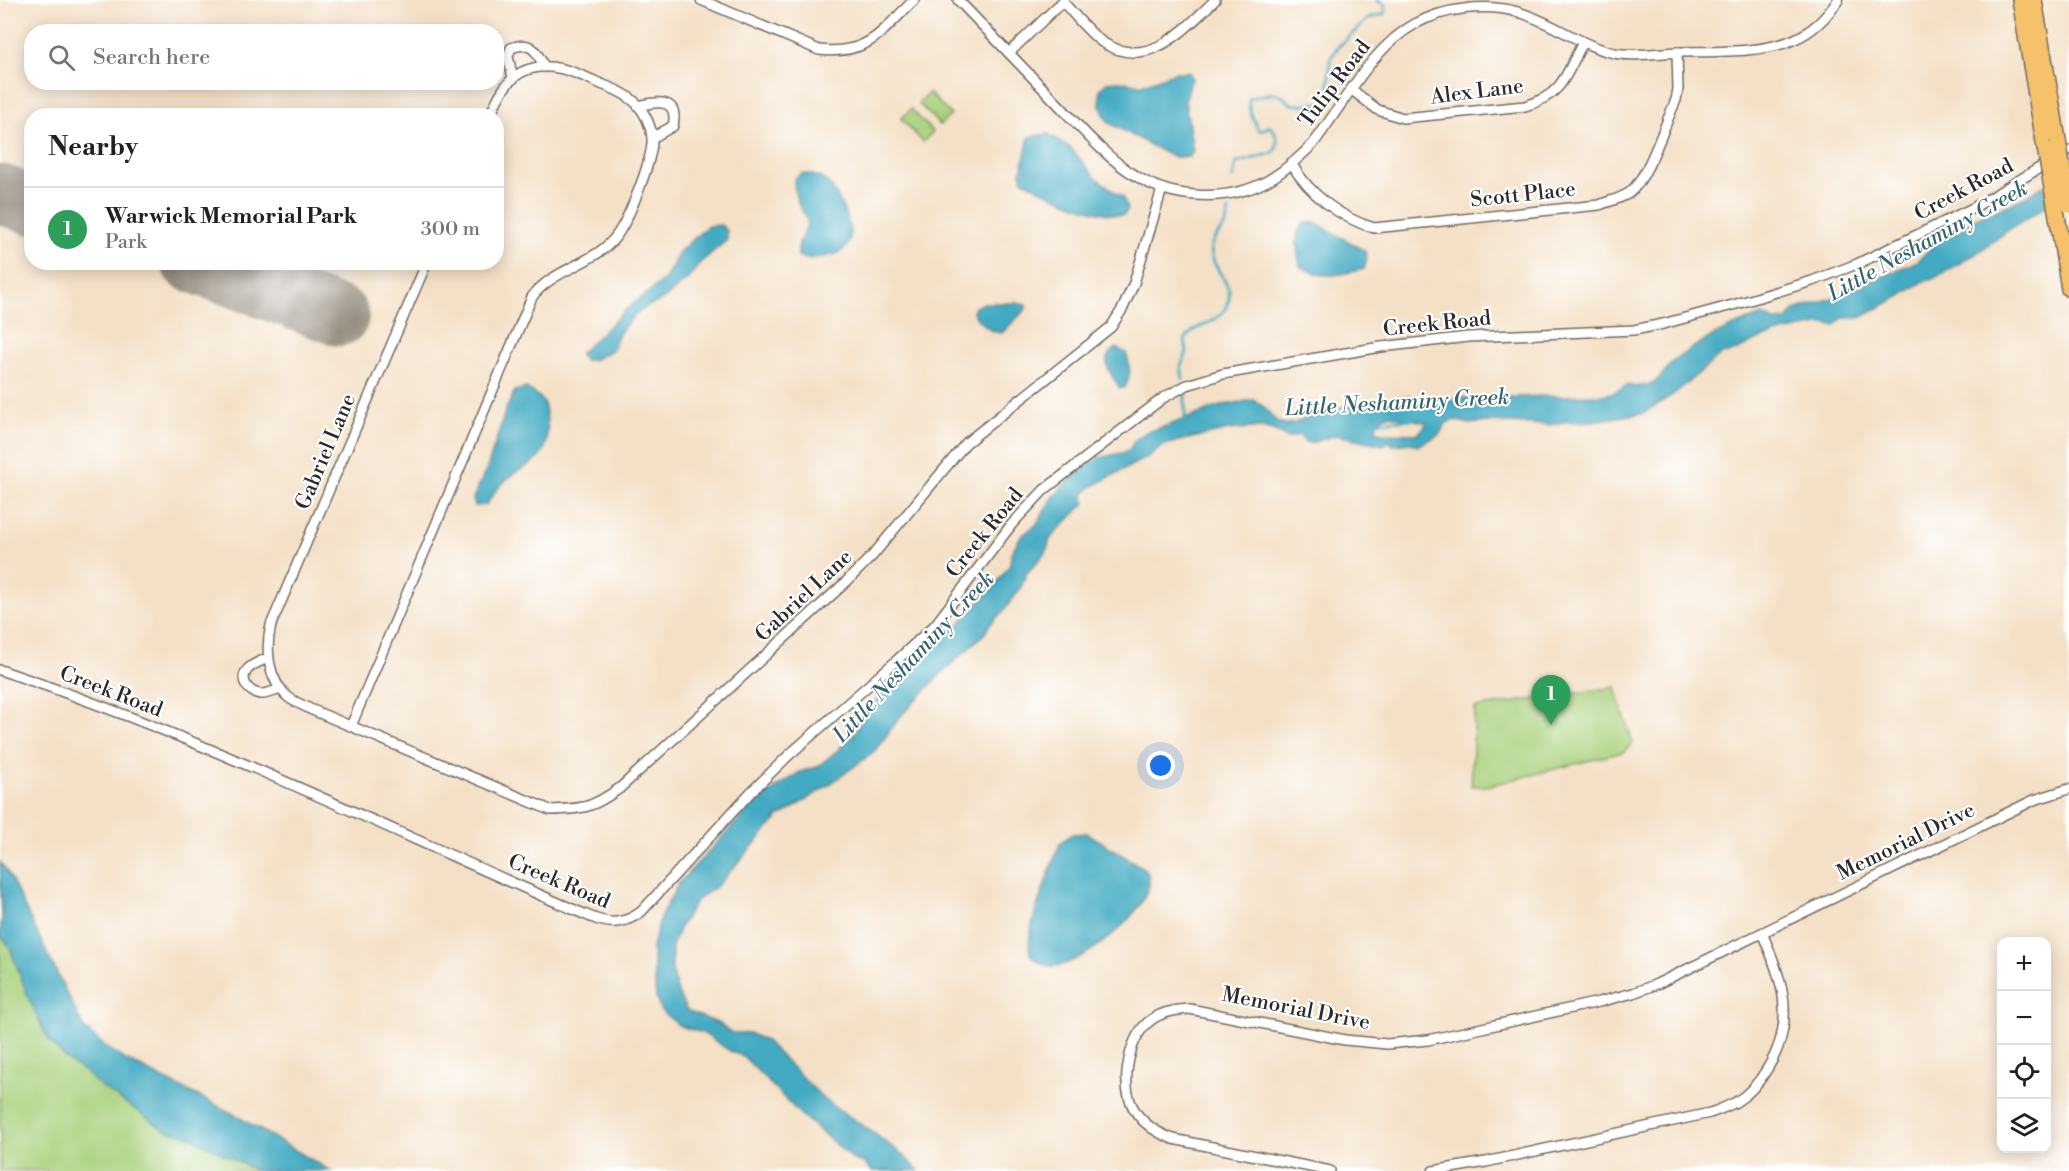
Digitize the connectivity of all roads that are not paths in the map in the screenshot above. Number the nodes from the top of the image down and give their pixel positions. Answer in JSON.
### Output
{"nodes":[{"id":1,"x":701,"y":0,"type":"edge"},
{"id":2,"x":914,"y":0,"type":"edge"},
{"id":3,"x":958,"y":0,"type":"edge"},
{"id":4,"x":1215,"y":0,"type":"edge"},
{"id":5,"x":2020,"y":0,"type":"edge"},
{"id":6,"x":2034,"y":0,"type":"edge"},
{"id":7,"x":1064,"y":1,"type":"edge"},
{"id":8,"x":1839,"y":1,"type":"edge"},
{"id":9,"x":1583,"y":42,"type":"junction"},
{"id":10,"x":1677,"y":52,"type":"junction"},
{"id":11,"x":1009,"y":53,"type":"junction"},
{"id":12,"x":544,"y":67,"type":"junction"},
{"id":13,"x":513,"y":79,"type":"junction"},
{"id":14,"x":504,"y":88,"type":"edge"},
{"id":15,"x":503,"y":90,"type":"edge"},
{"id":16,"x":1352,"y":90,"type":"junction"},
{"id":17,"x":638,"y":106,"type":"junction"},
{"id":18,"x":494,"y":108,"type":"edge"},
{"id":19,"x":652,"y":138,"type":"junction"},
{"id":20,"x":2057,"y":146,"type":"edge"},
{"id":21,"x":1291,"y":163,"type":"junction"},
{"id":22,"x":1162,"y":189,"type":"junction"},
{"id":23,"x":2069,"y":206,"type":"edge"},
{"id":24,"x":424,"y":270,"type":"edge"},
{"id":25,"x":2069,"y":289,"type":"edge"},
{"id":26,"x":268,"y":658,"type":"junction"},
{"id":27,"x":0,"y":670,"type":"edge"},
{"id":28,"x":280,"y":690,"type":"junction"},
{"id":29,"x":351,"y":726,"type":"junction"},
{"id":30,"x":2069,"y":789,"type":"edge"},
{"id":31,"x":1762,"y":933,"type":"junction"},
{"id":32,"x":1330,"y":1171,"type":"edge"},
{"id":33,"x":1433,"y":1171,"type":"edge"}],
"edges":[{"from":1,"to":2,"type":"street"},
{"from":3,"to":11,"type":"street","name":"Tulip Road"},
{"from":4,"to":7,"type":"street"},
{"from":5,"to":20,"type":"highway"},
{"from":6,"to":20,"type":"highway"},
{"from":7,"to":11,"type":"street"},
{"from":8,"to":10,"type":"street","name":"Tulip Road"},
{"from":9,"to":10,"type":"street","name":"Tulip Road"},
{"from":9,"to":16,"type":"street","name":"Tulip Road"},
{"from":9,"to":16,"type":"street","name":"Alex Lane"},
{"from":10,"to":21,"type":"street","name":"Scott Place"},
{"from":11,"to":22,"type":"street","name":"Tulip Road"},
{"from":12,"to":13,"type":"street"},
{"from":12,"to":13,"type":"street"},
{"from":12,"to":17,"type":"street"},
{"from":13,"to":14,"type":"street"},
{"from":15,"to":18,"type":"street"},
{"from":16,"to":21,"type":"street","name":"Tulip Road"},
{"from":17,"to":19,"type":"street"},
{"from":17,"to":19,"type":"street"},
{"from":19,"to":29,"type":"street"},
{"from":20,"to":23,"type":"highway","bridge":true},
{"from":20,"to":25,"type":"highway","bridge":true},
{"from":20,"to":27,"type":"street","name":"Creek Road"},
{"from":21,"to":22,"type":"street","name":"Tulip Road"},
{"from":22,"to":29,"type":"street","name":"Gabriel Lane"},
{"from":24,"to":26,"type":"street","name":"Gabriel Lane"},
{"from":26,"to":28,"type":"street","name":"Gabriel Lane"},
{"from":26,"to":28,"type":"street"},
{"from":28,"to":29,"type":"street","name":"Gabriel Lane"},
{"from":30,"to":31,"type":"street","name":"Memorial Drive"},
{"from":31,"to":32,"type":"street","name":"Memorial Drive"},
{"from":31,"to":33,"type":"street"}]}
